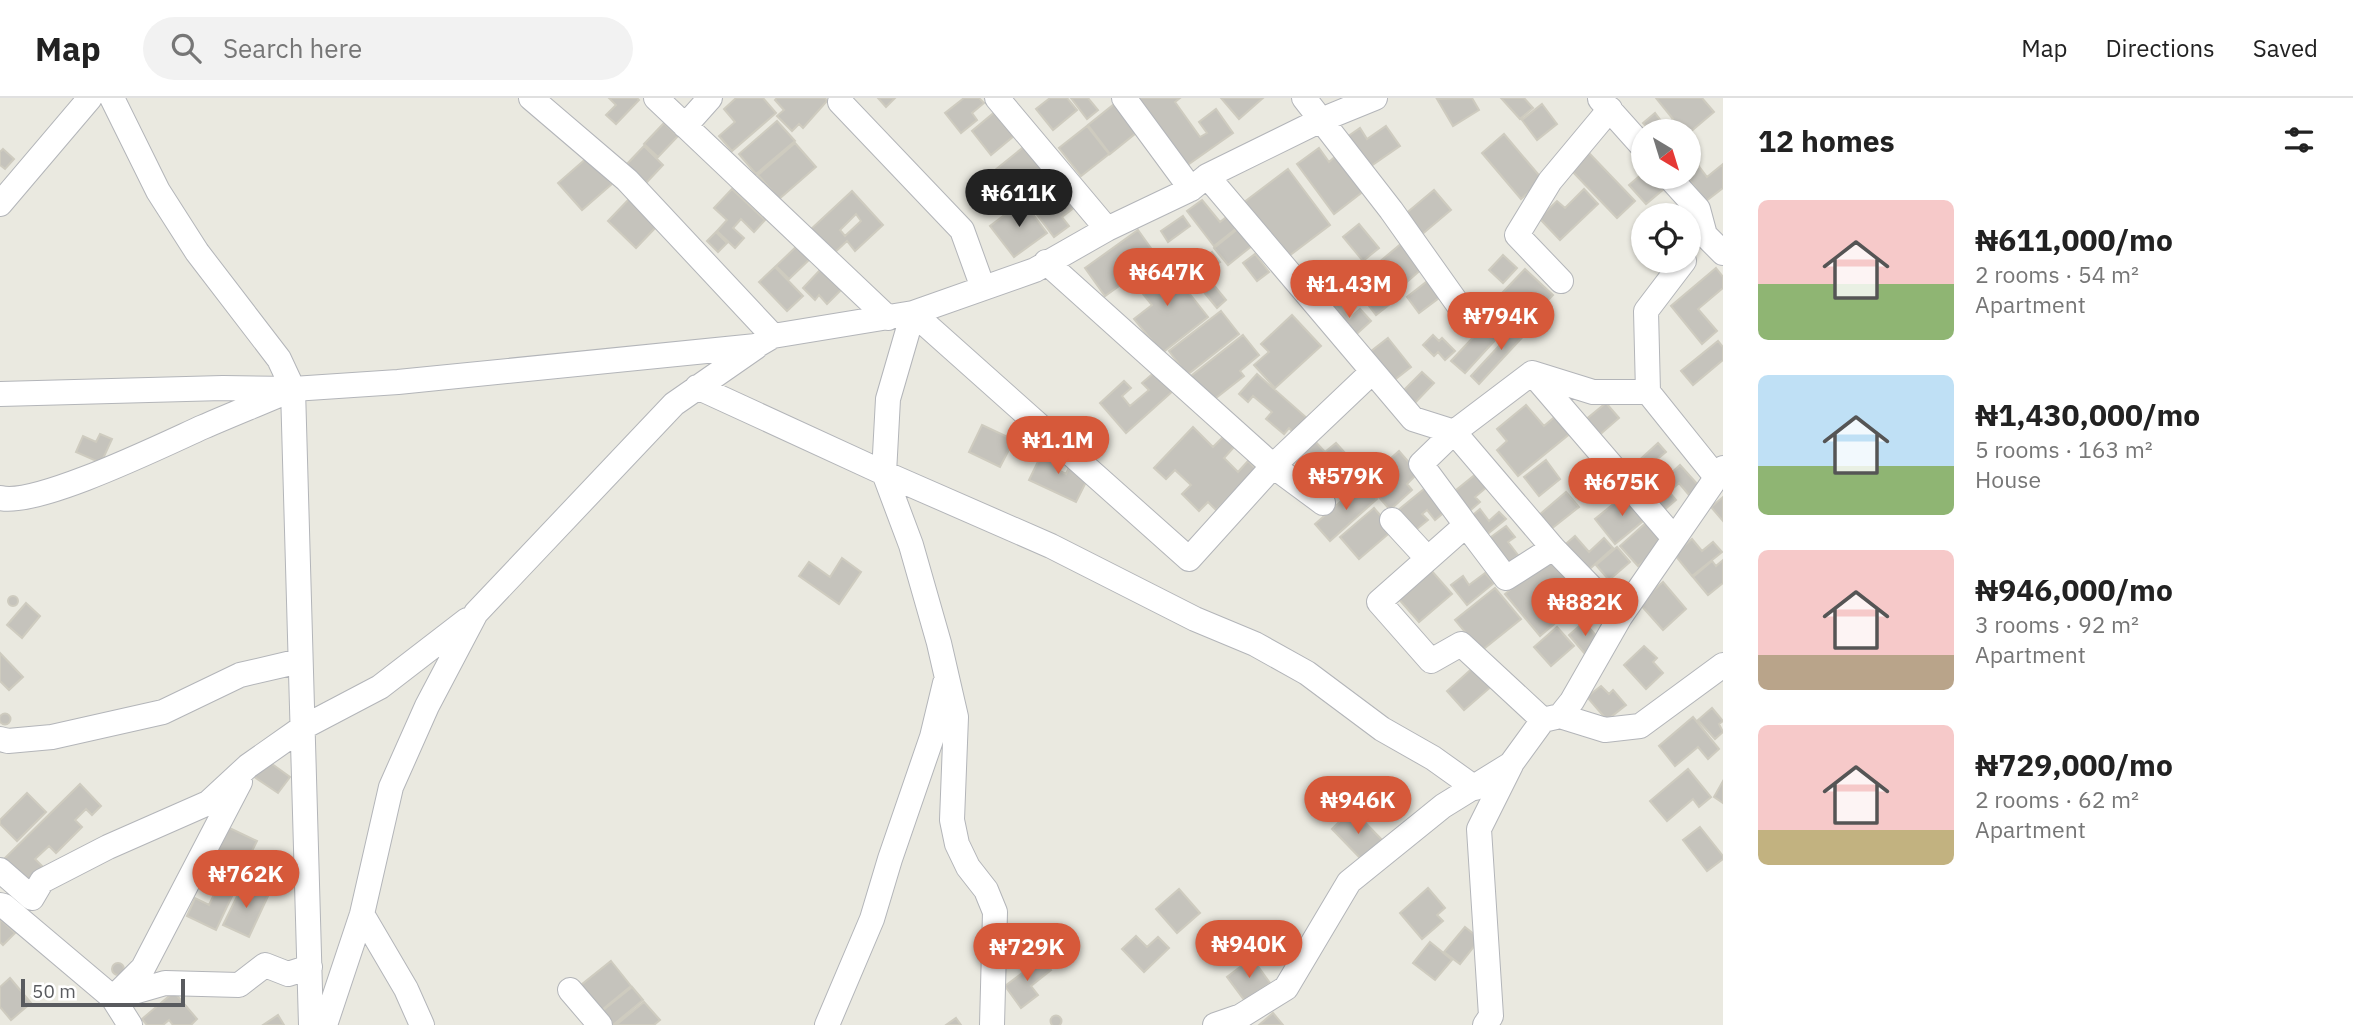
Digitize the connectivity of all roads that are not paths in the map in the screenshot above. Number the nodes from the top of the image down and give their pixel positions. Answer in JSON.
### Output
{"nodes":[{"id":1,"x":90,"y":98,"type":"edge"},
{"id":2,"x":112,"y":98,"type":"edge"},
{"id":3,"x":531,"y":98,"type":"edge"},
{"id":4,"x":656,"y":98,"type":"edge"},
{"id":5,"x":710,"y":98,"type":"edge"},
{"id":6,"x":997,"y":98,"type":"edge"},
{"id":7,"x":1125,"y":98,"type":"edge"},
{"id":8,"x":1304,"y":98,"type":"edge"},
{"id":9,"x":1375,"y":98,"type":"edge"},
{"id":10,"x":840,"y":102,"type":"dead end"},
{"id":11,"x":1605,"y":104,"type":"edge"},
{"id":12,"x":1321,"y":120,"type":"junction"},
{"id":13,"x":685,"y":126,"type":"junction"},
{"id":14,"x":1631,"y":133,"type":"edge"},
{"id":15,"x":1199,"y":183,"type":"junction"},
{"id":16,"x":1680,"y":189,"type":"edge"},
{"id":17,"x":0,"y":204,"type":"edge"},
{"id":18,"x":1107,"y":229,"type":"junction"},
{"id":19,"x":1705,"y":234,"type":"junction"},
{"id":20,"x":1701,"y":239,"type":"edge"},
{"id":21,"x":1723,"y":253,"type":"edge"},
{"id":22,"x":1046,"y":262,"type":"junction"},
{"id":23,"x":1675,"y":273,"type":"edge"},
{"id":24,"x":1562,"y":281,"type":"dead end"},
{"id":25,"x":983,"y":288,"type":"junction"},
{"id":26,"x":1462,"y":310,"type":"dead end"},
{"id":27,"x":913,"y":313,"type":"junction"},
{"id":28,"x":888,"y":318,"type":"junction"},
{"id":29,"x":765,"y":341,"type":"junction"},
{"id":30,"x":1371,"y":372,"type":"junction"},
{"id":31,"x":1532,"y":373,"type":"junction"},
{"id":32,"x":697,"y":387,"type":"junction"},
{"id":33,"x":293,"y":389,"type":"junction"},
{"id":34,"x":1648,"y":392,"type":"junction"},
{"id":35,"x":0,"y":394,"type":"edge"},
{"id":36,"x":1454,"y":432,"type":"junction"},
{"id":37,"x":1273,"y":466,"type":"junction"},
{"id":38,"x":884,"y":473,"type":"junction"},
{"id":39,"x":1720,"y":473,"type":"edge"},
{"id":40,"x":0,"y":498,"type":"edge"},
{"id":41,"x":1323,"y":503,"type":"dead end"},
{"id":42,"x":1392,"y":520,"type":"dead end"},
{"id":43,"x":1466,"y":525,"type":"junction"},
{"id":44,"x":1674,"y":537,"type":"junction"},
{"id":45,"x":1553,"y":548,"type":"junction"},
{"id":46,"x":1427,"y":558,"type":"junction"},
{"id":47,"x":476,"y":613,"type":"junction"},
{"id":48,"x":1620,"y":617,"type":"junction"},
{"id":49,"x":300,"y":661,"type":"junction"},
{"id":50,"x":1723,"y":665,"type":"edge"},
{"id":51,"x":946,"y":675,"type":"junction"},
{"id":52,"x":1552,"y":718,"type":"junction"},
{"id":53,"x":302,"y":728,"type":"junction"},
{"id":54,"x":0,"y":739,"type":"edge"},
{"id":55,"x":1511,"y":764,"type":"junction"},
{"id":56,"x":248,"y":766,"type":"junction"},
{"id":57,"x":1475,"y":788,"type":"junction"},
{"id":58,"x":0,"y":870,"type":"edge"},
{"id":59,"x":0,"y":905,"type":"edge"},
{"id":60,"x":362,"y":914,"type":"junction"},
{"id":61,"x":310,"y":967,"type":"junction"},
{"id":62,"x":570,"y":990,"type":"dead end"},
{"id":63,"x":113,"y":998,"type":"junction"},
{"id":64,"x":130,"y":1025,"type":"edge"},
{"id":65,"x":311,"y":1025,"type":"edge"},
{"id":66,"x":325,"y":1025,"type":"edge"},
{"id":67,"x":422,"y":1025,"type":"edge"},
{"id":68,"x":600,"y":1025,"type":"edge"},
{"id":69,"x":827,"y":1025,"type":"edge"},
{"id":70,"x":992,"y":1025,"type":"edge"},
{"id":71,"x":1215,"y":1025,"type":"edge"},
{"id":72,"x":1485,"y":1025,"type":"edge"}],
"edges":[{"from":1,"to":17,"type":"street"},
{"from":2,"to":33,"type":"street"},
{"from":3,"to":29,"type":"street"},
{"from":4,"to":13,"type":"street"},
{"from":5,"to":13,"type":"street"},
{"from":6,"to":18,"type":"street"},
{"from":7,"to":15,"type":"street"},
{"from":8,"to":12,"type":"street"},
{"from":9,"to":12,"type":"street"},
{"from":10,"to":25,"type":"street"},
{"from":11,"to":14,"type":"street"},
{"from":11,"to":24,"type":"street"},
{"from":12,"to":15,"type":"street"},
{"from":12,"to":26,"type":"street"},
{"from":13,"to":28,"type":"street"},
{"from":15,"to":18,"type":"street"},
{"from":15,"to":30,"type":"street"},
{"from":16,"to":19,"type":"street"},
{"from":18,"to":22,"type":"street"},
{"from":19,"to":20,"type":"street"},
{"from":19,"to":21,"type":"street"},
{"from":22,"to":25,"type":"street"},
{"from":22,"to":37,"type":"street"},
{"from":23,"to":34,"type":"street"},
{"from":25,"to":27,"type":"street"},
{"from":27,"to":28,"type":"street"},
{"from":27,"to":37,"type":"street"},
{"from":27,"to":38,"type":"street"},
{"from":28,"to":29,"type":"street"},
{"from":29,"to":32,"type":"street"},
{"from":29,"to":33,"type":"street"},
{"from":30,"to":36,"type":"street"},
{"from":30,"to":37,"type":"street"},
{"from":31,"to":34,"type":"street"},
{"from":31,"to":36,"type":"street"},
{"from":31,"to":44,"type":"street"},
{"from":32,"to":38,"type":"street"},
{"from":32,"to":47,"type":"street"},
{"from":33,"to":35,"type":"street"},
{"from":33,"to":40,"type":"street"},
{"from":33,"to":49,"type":"street"},
{"from":34,"to":39,"type":"street"},
{"from":36,"to":43,"type":"street"},
{"from":36,"to":45,"type":"street"},
{"from":37,"to":41,"type":"street"},
{"from":38,"to":51,"type":"street"},
{"from":38,"to":57,"type":"street"},
{"from":39,"to":44,"type":"street"},
{"from":42,"to":46,"type":"street"},
{"from":43,"to":45,"type":"street"},
{"from":43,"to":46,"type":"street"},
{"from":44,"to":48,"type":"street"},
{"from":45,"to":48,"type":"street"},
{"from":46,"to":52,"type":"street"},
{"from":47,"to":53,"type":"street"},
{"from":47,"to":60,"type":"street"},
{"from":48,"to":52,"type":"street"},
{"from":49,"to":53,"type":"street"},
{"from":49,"to":54,"type":"street"},
{"from":50,"to":52,"type":"street"},
{"from":51,"to":69,"type":"street"},
{"from":51,"to":70,"type":"street"},
{"from":52,"to":55,"type":"street"},
{"from":53,"to":56,"type":"street"},
{"from":53,"to":61,"type":"street"},
{"from":55,"to":57,"type":"street"},
{"from":55,"to":72,"type":"street"},
{"from":56,"to":58,"type":"street"},
{"from":56,"to":63,"type":"street"},
{"from":57,"to":71,"type":"street"},
{"from":59,"to":63,"type":"street"},
{"from":60,"to":66,"type":"street"},
{"from":60,"to":67,"type":"street"},
{"from":61,"to":63,"type":"street"},
{"from":61,"to":65,"type":"street"},
{"from":62,"to":68,"type":"street"},
{"from":63,"to":64,"type":"street"}]}
